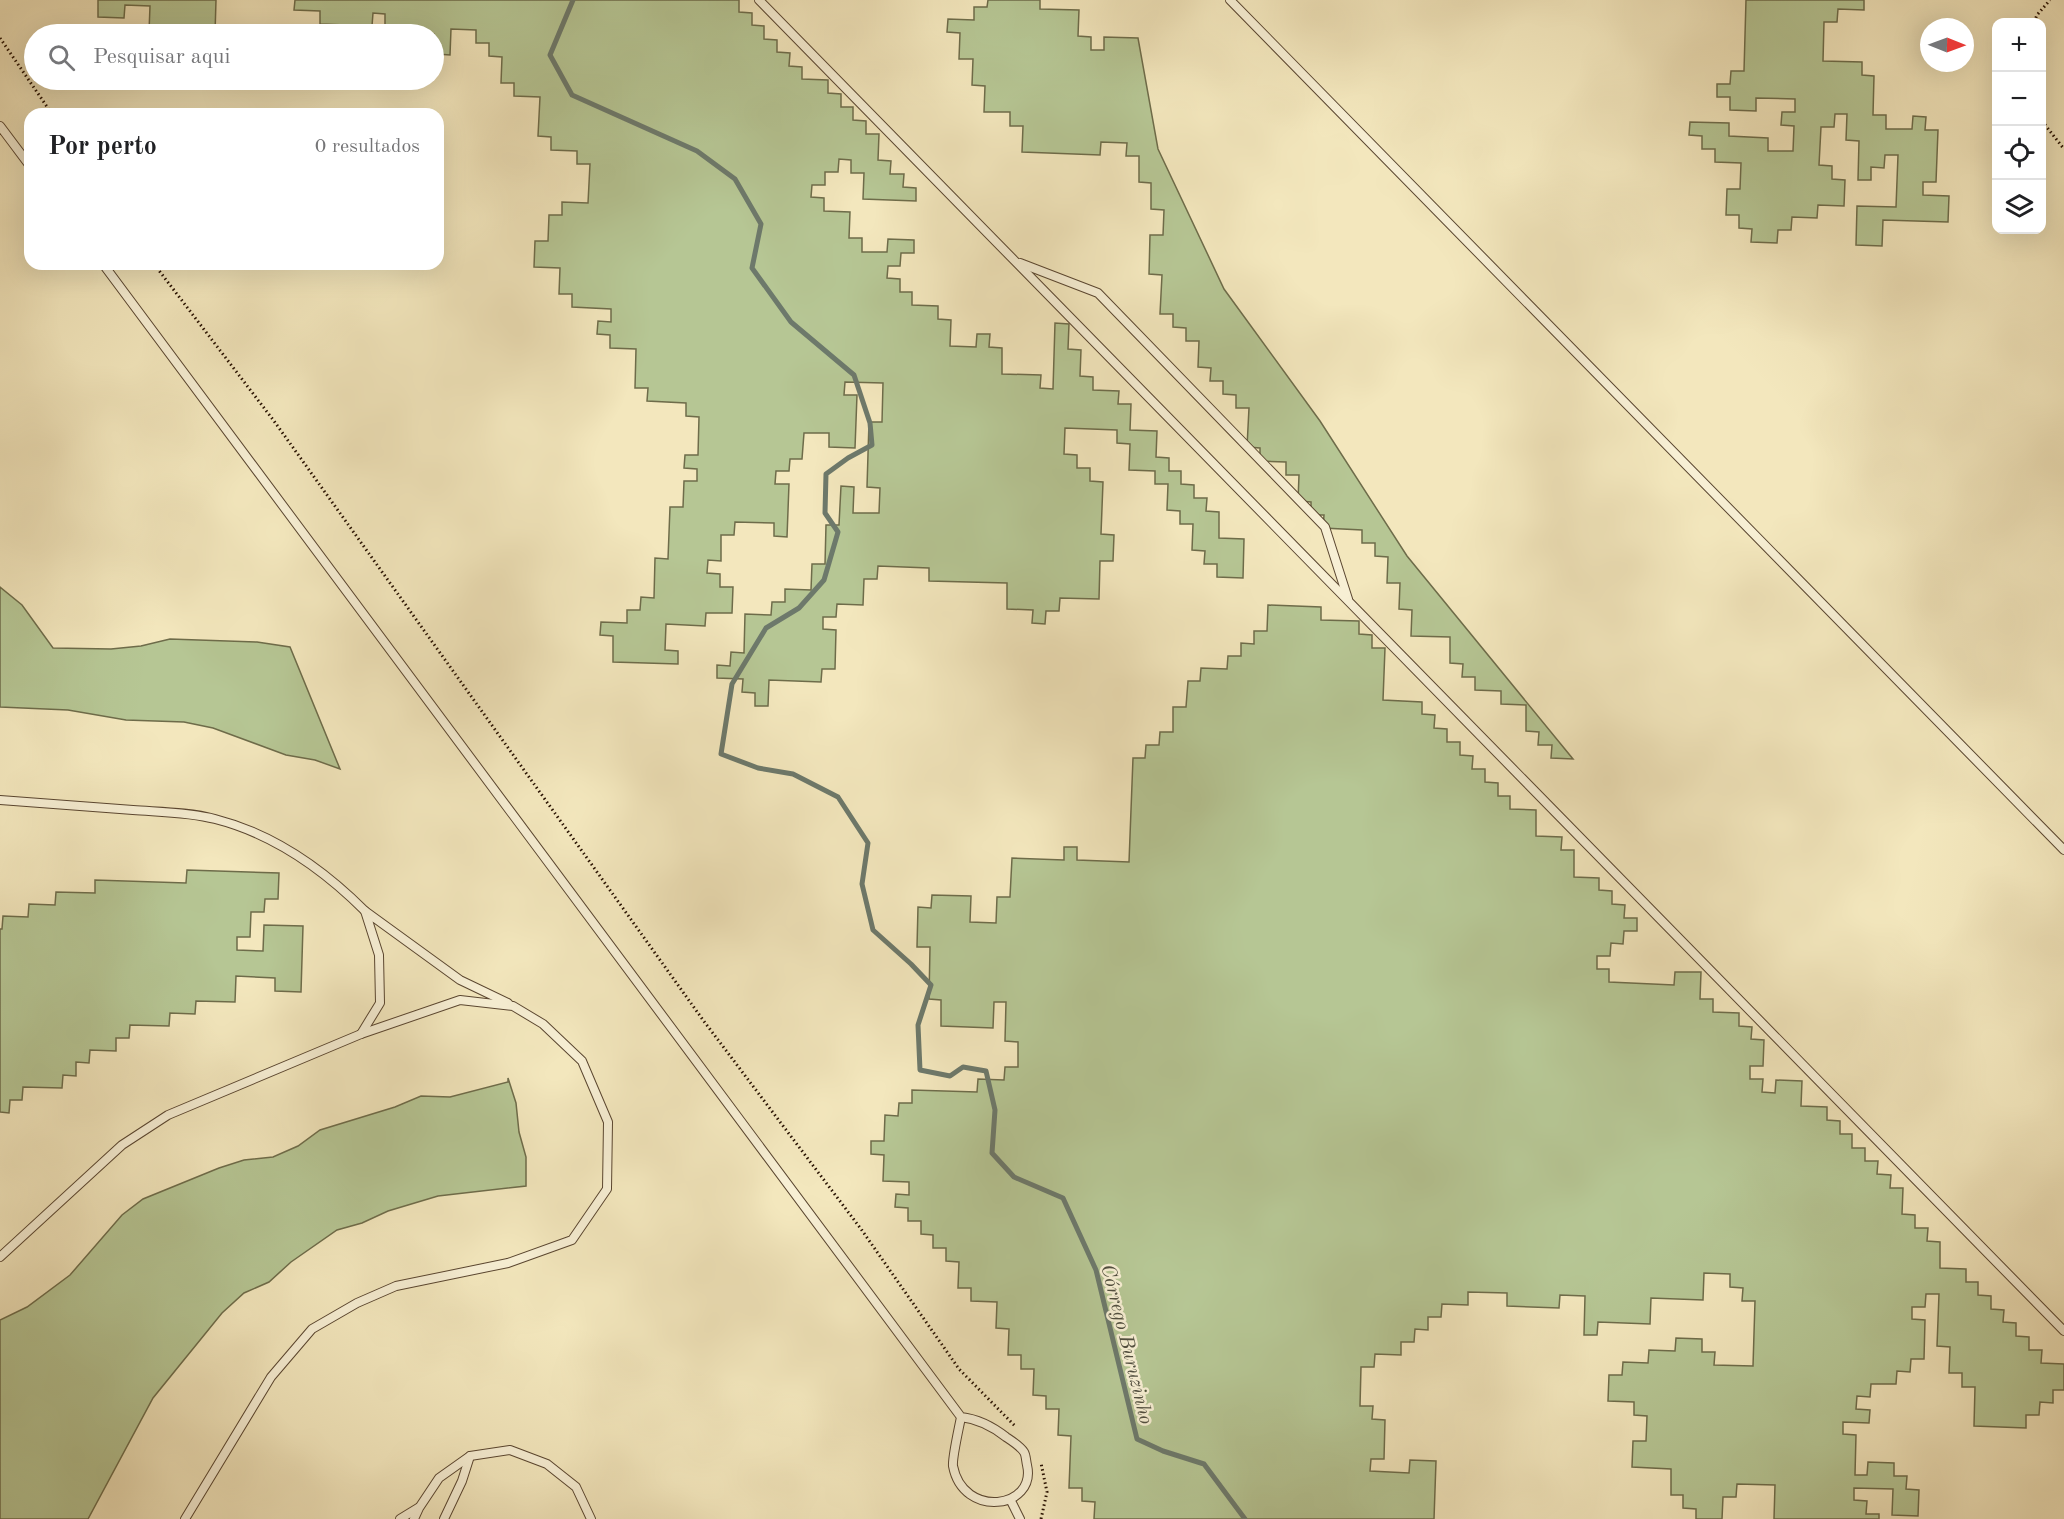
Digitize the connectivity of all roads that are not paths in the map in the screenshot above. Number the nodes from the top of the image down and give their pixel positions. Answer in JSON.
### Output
{"nodes":[{"id":1,"x":759,"y":0,"type":"edge"},
{"id":2,"x":1230,"y":0,"type":"edge"},
{"id":3,"x":0,"y":126,"type":"edge"},
{"id":4,"x":24,"y":158,"type":"edge"},
{"id":5,"x":1016,"y":262,"type":"junction"},
{"id":6,"x":107,"y":270,"type":"edge"},
{"id":7,"x":1349,"y":602,"type":"junction"},
{"id":8,"x":0,"y":800,"type":"edge"},
{"id":9,"x":2064,"y":850,"type":"edge"},
{"id":10,"x":365,"y":911,"type":"junction"},
{"id":11,"x":513,"y":1006,"type":"junction"},
{"id":12,"x":361,"y":1034,"type":"junction"},
{"id":13,"x":0,"y":1257,"type":"edge"},
{"id":14,"x":2064,"y":1331,"type":"edge"},
{"id":15,"x":961,"y":1417,"type":"junction"},
{"id":16,"x":470,"y":1456,"type":"junction"},
{"id":17,"x":1011,"y":1501,"type":"junction"},
{"id":18,"x":419,"y":1508,"type":"junction"},
{"id":19,"x":184,"y":1519,"type":"edge"},
{"id":20,"x":400,"y":1519,"type":"edge"},
{"id":21,"x":414,"y":1519,"type":"edge"},
{"id":22,"x":444,"y":1519,"type":"edge"},
{"id":23,"x":591,"y":1519,"type":"edge"},
{"id":24,"x":1020,"y":1519,"type":"edge"}],
"edges":[{"from":1,"to":5,"type":"lane"},
{"from":2,"to":9,"type":"lane"},
{"from":3,"to":4,"type":"lane"},
{"from":5,"to":7,"type":"lane"},
{"from":5,"to":7,"type":"lane"},
{"from":6,"to":15,"type":"lane"},
{"from":7,"to":14,"type":"lane"},
{"from":8,"to":10,"type":"lane"},
{"from":10,"to":11,"type":"lane"},
{"from":10,"to":12,"type":"lane"},
{"from":11,"to":12,"type":"lane"},
{"from":11,"to":19,"type":"lane"},
{"from":12,"to":13,"type":"lane"},
{"from":15,"to":17,"type":"lane"},
{"from":15,"to":17,"type":"lane"},
{"from":16,"to":18,"type":"lane"},
{"from":16,"to":22,"type":"lane"},
{"from":16,"to":23,"type":"lane"},
{"from":17,"to":24,"type":"lane"},
{"from":18,"to":20,"type":"lane"},
{"from":18,"to":21,"type":"lane"}]}
